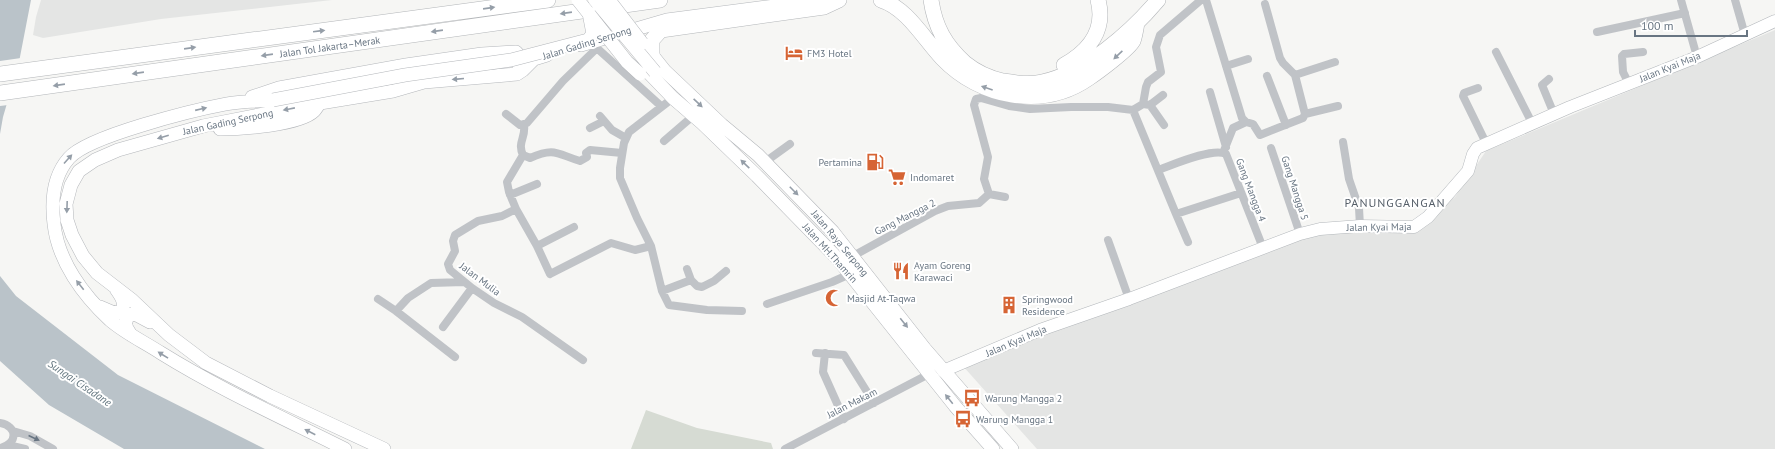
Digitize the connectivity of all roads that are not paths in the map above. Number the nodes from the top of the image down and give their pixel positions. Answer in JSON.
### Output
{"nodes":[{"id":1,"x":548,"y":0,"type":"edge"},
{"id":2,"x":578,"y":0,"type":"edge"},
{"id":3,"x":588,"y":0,"type":"edge"},
{"id":4,"x":595,"y":0,"type":"edge"},
{"id":5,"x":608,"y":0,"type":"edge"},
{"id":6,"x":660,"y":0,"type":"edge"},
{"id":7,"x":821,"y":0,"type":"edge"},
{"id":8,"x":839,"y":0,"type":"edge"},
{"id":9,"x":881,"y":0,"type":"edge"},
{"id":10,"x":1098,"y":0,"type":"edge"},
{"id":11,"x":1158,"y":0,"type":"edge"},
{"id":12,"x":1201,"y":0,"type":"edge"},
{"id":13,"x":1206,"y":0,"type":"edge"},
{"id":14,"x":1681,"y":0,"type":"edge"},
{"id":15,"x":1735,"y":0,"type":"edge"},
{"id":16,"x":936,"y":3,"type":"edge"},
{"id":17,"x":1265,"y":4,"type":"dead end"},
{"id":18,"x":589,"y":13,"type":"junction"},
{"id":19,"x":1685,"y":13,"type":"junction"},
{"id":20,"x":1775,"y":21,"type":"edge"},
{"id":21,"x":1137,"y":23,"type":"junction"},
{"id":22,"x":1597,"y":32,"type":"dead end"},
{"id":23,"x":1745,"y":35,"type":"junction"},
{"id":24,"x":647,"y":48,"type":"junction"},
{"id":25,"x":1496,"y":52,"type":"dead end"},
{"id":26,"x":1643,"y":52,"type":"dead end"},
{"id":27,"x":1697,"y":57,"type":"junction"},
{"id":28,"x":1248,"y":59,"type":"dead end"},
{"id":29,"x":1336,"y":62,"type":"dead end"},
{"id":30,"x":1226,"y":66,"type":"junction"},
{"id":31,"x":647,"y":72,"type":"junction"},
{"id":32,"x":0,"y":74,"type":"edge"},
{"id":33,"x":1295,"y":75,"type":"junction"},
{"id":34,"x":497,"y":76,"type":"junction"},
{"id":35,"x":1267,"y":76,"type":"dead end"},
{"id":36,"x":1549,"y":79,"type":"dead end"},
{"id":37,"x":1629,"y":84,"type":"junction"},
{"id":38,"x":683,"y":88,"type":"junction"},
{"id":39,"x":1478,"y":88,"type":"dead end"},
{"id":40,"x":1210,"y":92,"type":"dead end"},
{"id":41,"x":0,"y":93,"type":"edge"},
{"id":42,"x":1163,"y":95,"type":"dead end"},
{"id":43,"x":673,"y":98,"type":"junction"},
{"id":44,"x":228,"y":104,"type":"junction"},
{"id":45,"x":1146,"y":105,"type":"junction"},
{"id":46,"x":661,"y":106,"type":"junction"},
{"id":47,"x":1338,"y":106,"type":"dead end"},
{"id":48,"x":1133,"y":110,"type":"junction"},
{"id":49,"x":506,"y":114,"type":"dead end"},
{"id":50,"x":1305,"y":114,"type":"junction"},
{"id":51,"x":1554,"y":114,"type":"junction"},
{"id":52,"x":698,"y":119,"type":"junction"},
{"id":53,"x":1246,"y":122,"type":"junction"},
{"id":54,"x":1532,"y":123,"type":"junction"},
{"id":55,"x":524,"y":125,"type":"junction"},
{"id":56,"x":1164,"y":125,"type":"dead end"},
{"id":57,"x":1286,"y":125,"type":"junction"},
{"id":58,"x":590,"y":128,"type":"dead end"},
{"id":59,"x":626,"y":138,"type":"junction"},
{"id":60,"x":664,"y":141,"type":"dead end"},
{"id":61,"x":1343,"y":142,"type":"dead end"},
{"id":62,"x":790,"y":144,"type":"dead end"},
{"id":63,"x":1486,"y":144,"type":"junction"},
{"id":64,"x":1271,"y":148,"type":"dead end"},
{"id":65,"x":1224,"y":150,"type":"junction"},
{"id":66,"x":622,"y":153,"type":"junction"},
{"id":67,"x":523,"y":155,"type":"junction"},
{"id":68,"x":765,"y":162,"type":"junction"},
{"id":69,"x":1158,"y":170,"type":"junction"},
{"id":70,"x":538,"y":184,"type":"dead end"},
{"id":71,"x":1241,"y":193,"type":"junction"},
{"id":72,"x":989,"y":194,"type":"junction"},
{"id":73,"x":510,"y":195,"type":"junction"},
{"id":74,"x":1005,"y":197,"type":"dead end"},
{"id":75,"x":516,"y":209,"type":"junction"},
{"id":76,"x":1176,"y":214,"type":"junction"},
{"id":77,"x":1360,"y":226,"type":"junction"},
{"id":78,"x":574,"y":227,"type":"dead end"},
{"id":79,"x":1300,"y":234,"type":"junction"},
{"id":80,"x":1108,"y":240,"type":"dead end"},
{"id":81,"x":1188,"y":242,"type":"dead end"},
{"id":82,"x":538,"y":246,"type":"junction"},
{"id":83,"x":651,"y":246,"type":"junction"},
{"id":84,"x":1263,"y":248,"type":"junction"},
{"id":85,"x":853,"y":256,"type":"junction"},
{"id":86,"x":687,"y":269,"type":"dead end"},
{"id":87,"x":726,"y":271,"type":"dead end"},
{"id":88,"x":850,"y":274,"type":"junction"},
{"id":89,"x":691,"y":280,"type":"junction"},
{"id":90,"x":464,"y":282,"type":"junction"},
{"id":91,"x":111,"y":283,"type":"junction"},
{"id":92,"x":472,"y":288,"type":"junction"},
{"id":93,"x":662,"y":292,"type":"junction"},
{"id":94,"x":876,"y":297,"type":"junction"},
{"id":95,"x":378,"y":298,"type":"dead end"},
{"id":96,"x":1129,"y":298,"type":"junction"},
{"id":97,"x":768,"y":304,"type":"dead end"},
{"id":98,"x":97,"y":307,"type":"junction"},
{"id":99,"x":396,"y":311,"type":"junction"},
{"id":100,"x":742,"y":311,"type":"dead end"},
{"id":101,"x":443,"y":326,"type":"dead end"},
{"id":102,"x":131,"y":335,"type":"junction"},
{"id":103,"x":169,"y":335,"type":"junction"},
{"id":104,"x":816,"y":353,"type":"dead end"},
{"id":105,"x":825,"y":353,"type":"junction"},
{"id":106,"x":455,"y":357,"type":"dead end"},
{"id":107,"x":583,"y":360,"type":"dead end"},
{"id":108,"x":944,"y":371,"type":"junction"},
{"id":109,"x":929,"y":374,"type":"junction"},
{"id":110,"x":874,"y":402,"type":"junction"},
{"id":111,"x":844,"y":419,"type":"junction"},
{"id":112,"x":0,"y":422,"type":"edge"},
{"id":113,"x":13,"y":431,"type":"junction"},
{"id":114,"x":2,"y":448,"type":"edge"},
{"id":115,"x":25,"y":449,"type":"edge"},
{"id":116,"x":53,"y":449,"type":"edge"},
{"id":117,"x":345,"y":449,"type":"edge"},
{"id":118,"x":384,"y":449,"type":"edge"},
{"id":119,"x":785,"y":449,"type":"edge"},
{"id":120,"x":993,"y":449,"type":"edge"},
{"id":121,"x":1012,"y":449,"type":"edge"}],
"edges":[{"from":32,"to":1,"type":"highway","name":"Jalan Tol Jakarta–Merak","one_way":true},
{"from":2,"to":18,"type":"main road","bridge":true},
{"from":3,"to":31,"type":"main road"},
{"from":4,"to":31,"type":"main road","bridge":true},
{"from":5,"to":24,"type":"main road","name":"Jalan Raya Serpong","bridge":true},
{"from":6,"to":41,"type":"highway","name":"Jalan Tol Jakarta–Merak","one_way":true},
{"from":7,"to":34,"type":"main road","name":"Jalan Gading Serpong"},
{"from":8,"to":24,"type":"highway"},
{"from":21,"to":9,"type":"highway","one_way":true},
{"from":10,"to":16,"type":"highway"},
{"from":11,"to":21,"type":"highway"},
{"from":12,"to":45,"type":"street"},
{"from":13,"to":30,"type":"street"},
{"from":14,"to":19,"type":"street"},
{"from":15,"to":23,"type":"street"},
{"from":16,"to":21,"type":"highway"},
{"from":17,"to":33,"type":"street"},
{"from":18,"to":31,"type":"main road","bridge":true},
{"from":18,"to":44,"type":"main road","name":"Jalan Gading Serpong","bridge":true},
{"from":19,"to":22,"type":"street"},
{"from":19,"to":27,"type":"street"},
{"from":20,"to":23,"type":"main road","name":"Jalan Kyai Maja"},
{"from":23,"to":27,"type":"main road","name":"Jalan Kyai Maja"},
{"from":24,"to":38,"type":"main road","name":"Jalan Raya Serpong"},
{"from":25,"to":54,"type":"street"},
{"from":26,"to":37,"type":"street"},
{"from":27,"to":37,"type":"main road","name":"Jalan Kyai Maja"},
{"from":28,"to":30,"type":"street"},
{"from":29,"to":33,"type":"street"},
{"from":30,"to":53,"type":"street"},
{"from":31,"to":38,"type":"main road","name":"Jalan Raya Serpong"},
{"from":31,"to":43,"type":"main road"},
{"from":33,"to":50,"type":"street"},
{"from":34,"to":44,"type":"main road"},
{"from":34,"to":91,"type":"main road","name":"Jalan Gading Serpong","one_way":true},
{"from":35,"to":57,"type":"street"},
{"from":36,"to":51,"type":"street"},
{"from":37,"to":51,"type":"main road","name":"Jalan Kyai Maja"},
{"from":38,"to":68,"type":"main road","name":"Jalan Raya Serpong","one_way":true},
{"from":39,"to":63,"type":"street"},
{"from":40,"to":65,"type":"street"},
{"from":42,"to":45,"type":"street"},
{"from":43,"to":46,"type":"street"},
{"from":43,"to":52,"type":"main road"},
{"from":98,"to":44,"type":"main road","name":"Jalan Gading Serpong","one_way":true},
{"from":45,"to":48,"type":"street"},
{"from":45,"to":56,"type":"street"},
{"from":46,"to":55,"type":"street"},
{"from":46,"to":59,"type":"street"},
{"from":47,"to":50,"type":"street"},
{"from":48,"to":69,"type":"street"},
{"from":48,"to":72,"type":"street"},
{"from":49,"to":55,"type":"street"},
{"from":50,"to":57,"type":"street"},
{"from":51,"to":54,"type":"main road","name":"Jalan Kyai Maja"},
{"from":52,"to":60,"type":"street"},
{"from":88,"to":52,"type":"main road","name":"Jalan MH.Thamrin","one_way":true},
{"from":53,"to":57,"type":"street"},
{"from":53,"to":65,"type":"street"},
{"from":54,"to":63,"type":"main road","name":"Jalan Kyai Maja"},
{"from":55,"to":67,"type":"street"},
{"from":58,"to":59,"type":"street"},
{"from":59,"to":66,"type":"street"},
{"from":61,"to":77,"type":"street"},
{"from":62,"to":68,"type":"street"},
{"from":63,"to":77,"type":"main road","name":"Jalan Kyai Maja"},
{"from":64,"to":79,"type":"street","name":"Gang Mangga 5"},
{"from":65,"to":69,"type":"street","name":"Gang Mangga 4"},
{"from":65,"to":71,"type":"street","name":"Gang Mangga 4"},
{"from":66,"to":67,"type":"street"},
{"from":66,"to":83,"type":"street"},
{"from":67,"to":73,"type":"street"},
{"from":68,"to":85,"type":"main road","name":"Jalan Raya Serpong","one_way":true},
{"from":69,"to":76,"type":"street"},
{"from":70,"to":73,"type":"street"},
{"from":71,"to":76,"type":"street"},
{"from":71,"to":84,"type":"street","name":"Gang Mangga 4"},
{"from":72,"to":74,"type":"street"},
{"from":72,"to":85,"type":"street","name":"Gang Mangga 2"},
{"from":73,"to":75,"type":"street"},
{"from":75,"to":82,"type":"street"},
{"from":75,"to":90,"type":"street","name":"Jalan Mulia"},
{"from":76,"to":81,"type":"street"},
{"from":77,"to":79,"type":"main road","name":"Jalan Kyai Maja"},
{"from":78,"to":82,"type":"street"},
{"from":79,"to":84,"type":"main road","name":"Jalan Kyai Maja"},
{"from":80,"to":96,"type":"street"},
{"from":82,"to":83,"type":"street"},
{"from":83,"to":93,"type":"street"},
{"from":84,"to":96,"type":"main road","name":"Jalan Kyai Maja"},
{"from":85,"to":94,"type":"main road","name":"Jalan Raya Serpong"},
{"from":86,"to":89,"type":"street"},
{"from":87,"to":89,"type":"street"},
{"from":88,"to":94,"type":"main road","name":"Jalan MH.Thamrin"},
{"from":88,"to":97,"type":"street"},
{"from":89,"to":93,"type":"street"},
{"from":90,"to":92,"type":"street","name":"Jalan Mulia"},
{"from":90,"to":99,"type":"street"},
{"from":91,"to":98,"type":"main road"},
{"from":91,"to":103,"type":"main road","name":"Jalan Gading Serpong"},
{"from":92,"to":101,"type":"street"},
{"from":92,"to":107,"type":"street","name":"Jalan Mulia"},
{"from":93,"to":100,"type":"street"},
{"from":94,"to":108,"type":"main road","name":"Jalan Raya Serpong","one_way":true},
{"from":94,"to":109,"type":"main road","name":"Jalan MH.Thamrin"},
{"from":95,"to":99,"type":"street"},
{"from":96,"to":108,"type":"main road","name":"Jalan Kyai Maja"},
{"from":98,"to":102,"type":"main road","name":"Jalan Gading Serpong"},
{"from":99,"to":106,"type":"street"},
{"from":102,"to":103,"type":"main road"},
{"from":117,"to":102,"type":"main road","name":"Jalan Gading Serpong","one_way":true},
{"from":103,"to":118,"type":"main road","name":"Jalan Gading Serpong"},
{"from":104,"to":105,"type":"street"},
{"from":105,"to":110,"type":"street"},
{"from":105,"to":111,"type":"street"},
{"from":108,"to":121,"type":"main road","name":"Jalan Raya Serpong"},
{"from":109,"to":110,"type":"street","name":"Jalan Makam"},
{"from":120,"to":109,"type":"main road","name":"Jalan MH.Thamrin","one_way":true},
{"from":110,"to":111,"type":"street","name":"Jalan Makam"},
{"from":111,"to":119,"type":"street","name":"Jalan Makam"},
{"from":112,"to":113,"type":"street"},
{"from":113,"to":114,"type":"street"},
{"from":113,"to":116,"type":"street","one_way":true},
{"from":114,"to":115,"type":"street"}]}
